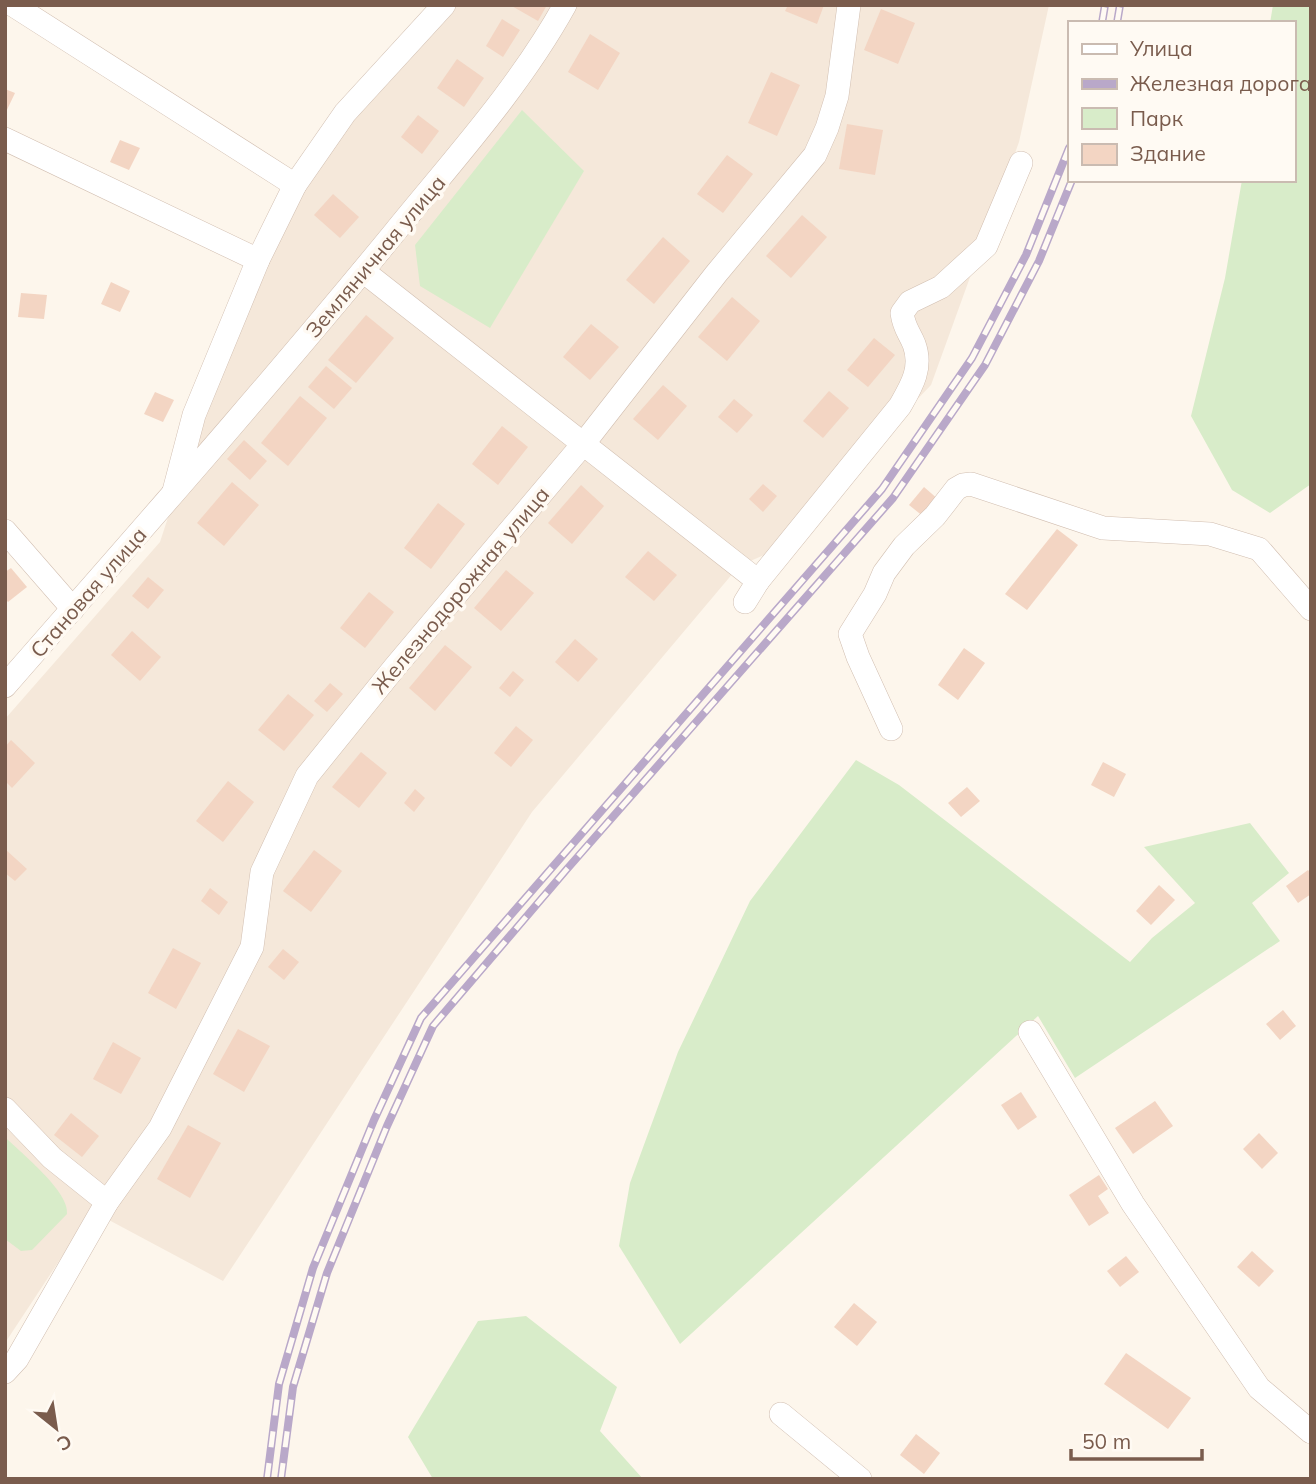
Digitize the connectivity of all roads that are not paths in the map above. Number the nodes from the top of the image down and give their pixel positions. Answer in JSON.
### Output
{"nodes":[{"id":1,"x":13,"y":5,"type":"edge"},
{"id":2,"x":443,"y":5,"type":"edge"},
{"id":3,"x":565,"y":5,"type":"edge"},
{"id":4,"x":849,"y":5,"type":"edge"},
{"id":5,"x":5,"y":139,"type":"edge"},
{"id":6,"x":1021,"y":163,"type":"dead end"},
{"id":7,"x":295,"y":185,"type":"junction"},
{"id":8,"x":257,"y":260,"type":"junction"},
{"id":9,"x":363,"y":271,"type":"junction"},
{"id":10,"x":584,"y":443,"type":"junction"},
{"id":11,"x":172,"y":497,"type":"junction"},
{"id":12,"x":5,"y":531,"type":"edge"},
{"id":13,"x":758,"y":581,"type":"junction"},
{"id":14,"x":745,"y":602,"type":"dead end"},
{"id":15,"x":1310,"y":608,"type":"edge"},
{"id":16,"x":73,"y":609,"type":"junction"},
{"id":17,"x":5,"y":686,"type":"edge"},
{"id":18,"x":891,"y":729,"type":"dead end"},
{"id":19,"x":1030,"y":1032,"type":"dead end"},
{"id":20,"x":5,"y":1109,"type":"edge"},
{"id":21,"x":107,"y":1202,"type":"junction"},
{"id":22,"x":5,"y":1372,"type":"edge"},
{"id":23,"x":781,"y":1414,"type":"dead end"},
{"id":24,"x":1311,"y":1432,"type":"edge"},
{"id":25,"x":860,"y":1479,"type":"edge"}],
"edges":[{"from":1,"to":7,"type":"street"},
{"from":2,"to":7,"type":"street"},
{"from":3,"to":9,"type":"street","name":"Земляничная улица"},
{"from":4,"to":10,"type":"street","name":"Железнодорожная улица"},
{"from":5,"to":8,"type":"street"},
{"from":6,"to":13,"type":"street"},
{"from":7,"to":8,"type":"street"},
{"from":8,"to":11,"type":"street"},
{"from":9,"to":10,"type":"street"},
{"from":9,"to":11,"type":"street","name":"Земляничная улица"},
{"from":10,"to":13,"type":"street"},
{"from":10,"to":21,"type":"street","name":"Железнодорожная улица"},
{"from":11,"to":16,"type":"street","name":"Становая улица"},
{"from":12,"to":16,"type":"street"},
{"from":13,"to":14,"type":"street"},
{"from":15,"to":18,"type":"street"},
{"from":16,"to":17,"type":"street","name":"Становая улица"},
{"from":19,"to":24,"type":"street"},
{"from":20,"to":21,"type":"street"},
{"from":21,"to":22,"type":"street","name":"Железнодорожная улица"},
{"from":23,"to":25,"type":"street"}]}
